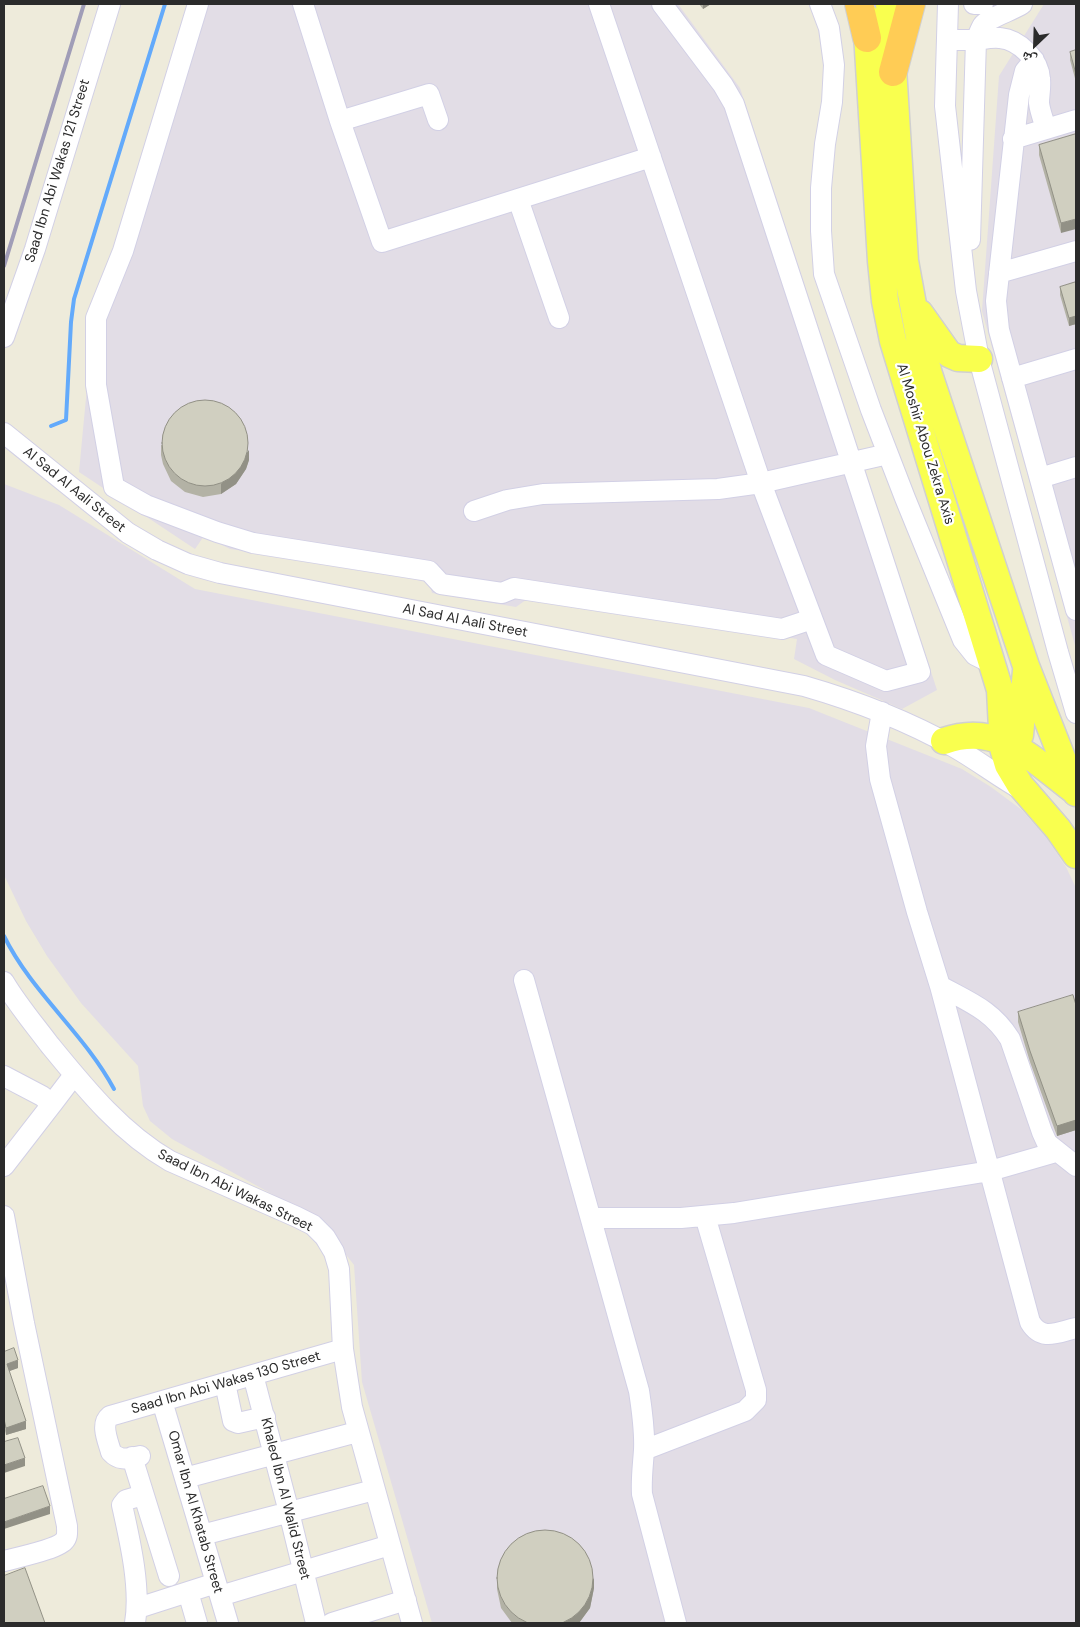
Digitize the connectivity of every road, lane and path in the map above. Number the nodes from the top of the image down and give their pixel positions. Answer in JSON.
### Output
{"nodes":[{"id":1,"x":110,"y":4,"type":"edge"},
{"id":2,"x":198,"y":4,"type":"edge"},
{"id":3,"x":303,"y":4,"type":"edge"},
{"id":4,"x":599,"y":4,"type":"edge"},
{"id":5,"x":662,"y":4,"type":"edge"},
{"id":6,"x":820,"y":4,"type":"edge"},
{"id":7,"x":859,"y":4,"type":"edge"},
{"id":8,"x":865,"y":4,"type":"edge"},
{"id":9,"x":889,"y":4,"type":"edge"},
{"id":10,"x":911,"y":4,"type":"edge"},
{"id":11,"x":948,"y":4,"type":"edge"},
{"id":12,"x":974,"y":4,"type":"edge"},
{"id":13,"x":983,"y":4,"type":"edge"},
{"id":14,"x":1022,"y":4,"type":"edge"},
{"id":15,"x":868,"y":38,"type":"junction"},
{"id":16,"x":947,"y":40,"type":"junction"},
{"id":17,"x":976,"y":40,"type":"junction"},
{"id":18,"x":1034,"y":60,"type":"junction"},
{"id":19,"x":894,"y":72,"type":"junction"},
{"id":20,"x":438,"y":120,"type":"dead end"},
{"id":21,"x":1076,"y":120,"type":"edge"},
{"id":22,"x":340,"y":121,"type":"junction"},
{"id":23,"x":1046,"y":129,"type":"junction"},
{"id":24,"x":1013,"y":139,"type":"junction"},
{"id":25,"x":651,"y":157,"type":"junction"},
{"id":26,"x":518,"y":199,"type":"junction"},
{"id":27,"x":1076,"y":252,"type":"edge"},
{"id":28,"x":999,"y":273,"type":"junction"},
{"id":29,"x":966,"y":292,"type":"junction"},
{"id":30,"x":911,"y":299,"type":"junction"},
{"id":31,"x":559,"y":318,"type":"dead end"},
{"id":32,"x":4,"y":337,"type":"edge"},
{"id":33,"x":979,"y":359,"type":"junction"},
{"id":34,"x":1076,"y":359,"type":"edge"},
{"id":35,"x":1012,"y":378,"type":"junction"},
{"id":36,"x":4,"y":433,"type":"edge"},
{"id":37,"x":888,"y":454,"type":"junction"},
{"id":38,"x":852,"y":463,"type":"junction"},
{"id":39,"x":1076,"y":467,"type":"edge"},
{"id":40,"x":1040,"y":478,"type":"junction"},
{"id":41,"x":761,"y":483,"type":"junction"},
{"id":42,"x":474,"y":511,"type":"dead end"},
{"id":43,"x":1076,"y":610,"type":"edge"},
{"id":44,"x":812,"y":619,"type":"junction"},
{"id":45,"x":993,"y":664,"type":"junction"},
{"id":46,"x":1026,"y":666,"type":"junction"},
{"id":47,"x":1000,"y":690,"type":"junction"},
{"id":48,"x":882,"y":712,"type":"junction"},
{"id":49,"x":1076,"y":712,"type":"edge"},
{"id":50,"x":945,"y":742,"type":"junction"},
{"id":51,"x":1008,"y":748,"type":"junction"},
{"id":52,"x":1076,"y":792,"type":"edge"},
{"id":53,"x":1028,"y":794,"type":"junction"},
{"id":54,"x":1076,"y":855,"type":"edge"},
{"id":55,"x":524,"y":980,"type":"dead end"},
{"id":56,"x":4,"y":982,"type":"edge"},
{"id":57,"x":940,"y":986,"type":"junction"},
{"id":58,"x":4,"y":1076,"type":"edge"},
{"id":59,"x":74,"y":1076,"type":"junction"},
{"id":60,"x":52,"y":1104,"type":"junction"},
{"id":61,"x":1056,"y":1152,"type":"junction"},
{"id":62,"x":4,"y":1166,"type":"edge"},
{"id":63,"x":1076,"y":1166,"type":"edge"},
{"id":64,"x":990,"y":1171,"type":"junction"},
{"id":65,"x":4,"y":1216,"type":"edge"},
{"id":66,"x":705,"y":1216,"type":"junction"},
{"id":67,"x":591,"y":1218,"type":"junction"},
{"id":68,"x":1076,"y":1328,"type":"edge"},
{"id":69,"x":343,"y":1349,"type":"junction"},
{"id":70,"x":253,"y":1375,"type":"junction"},
{"id":71,"x":225,"y":1383,"type":"junction"},
{"id":72,"x":162,"y":1401,"type":"junction"},
{"id":73,"x":264,"y":1417,"type":"junction"},
{"id":74,"x":357,"y":1432,"type":"junction"},
{"id":75,"x":644,"y":1450,"type":"junction"},
{"id":76,"x":274,"y":1454,"type":"junction"},
{"id":77,"x":185,"y":1478,"type":"junction"},
{"id":78,"x":374,"y":1490,"type":"junction"},
{"id":79,"x":143,"y":1495,"type":"junction"},
{"id":80,"x":289,"y":1512,"type":"junction"},
{"id":81,"x":202,"y":1535,"type":"junction"},
{"id":82,"x":157,"y":1537,"type":"junction"},
{"id":83,"x":130,"y":1543,"type":"junction"},
{"id":84,"x":390,"y":1545,"type":"junction"},
{"id":85,"x":4,"y":1561,"type":"edge"},
{"id":86,"x":303,"y":1571,"type":"junction"},
{"id":87,"x":169,"y":1576,"type":"dead end"},
{"id":88,"x":218,"y":1590,"type":"junction"},
{"id":89,"x":188,"y":1592,"type":"junction"},
{"id":90,"x":406,"y":1600,"type":"junction"},
{"id":91,"x":137,"y":1616,"type":"edge"},
{"id":92,"x":197,"y":1623,"type":"edge"},
{"id":93,"x":228,"y":1623,"type":"edge"},
{"id":94,"x":316,"y":1623,"type":"edge"},
{"id":95,"x":332,"y":1623,"type":"edge"},
{"id":96,"x":412,"y":1623,"type":"edge"},
{"id":97,"x":676,"y":1623,"type":"edge"}],
"edges":[{"from":1,"to":32,"type":"street","name":"Saad Ibn Abi Wakas 121 Street"},
{"from":2,"to":44,"type":"street"},
{"from":3,"to":22,"type":"street"},
{"from":4,"to":25,"type":"street"},
{"from":5,"to":38,"type":"street"},
{"from":6,"to":37,"type":"street"},
{"from":7,"to":15,"type":"highway"},
{"from":8,"to":15,"type":"main road","name":"Al Moshir Abou Zekra Axis"},
{"from":9,"to":19,"type":"main road","name":"Al Moshir Abou Zekra Axis"},
{"from":10,"to":19,"type":"highway"},
{"from":11,"to":16,"type":"street"},
{"from":12,"to":13,"type":"street"},
{"from":14,"to":17,"type":"street"},
{"from":15,"to":45,"type":"main road","name":"Al Moshir Abou Zekra Axis"},
{"from":16,"to":17,"type":"street"},
{"from":16,"to":29,"type":"street"},
{"from":17,"to":18,"type":"street"},
{"from":17,"to":29,"type":"street"},
{"from":18,"to":23,"type":"street"},
{"from":18,"to":24,"type":"street"},
{"from":19,"to":30,"type":"main road","name":"Al Moshir Abou Zekra Axis"},
{"from":20,"to":22,"type":"street"},
{"from":21,"to":23,"type":"street"},
{"from":22,"to":26,"type":"street"},
{"from":23,"to":24,"type":"street"},
{"from":24,"to":28,"type":"street"},
{"from":25,"to":26,"type":"street"},
{"from":25,"to":41,"type":"street"},
{"from":26,"to":31,"type":"street"},
{"from":27,"to":28,"type":"street"},
{"from":28,"to":35,"type":"street"},
{"from":29,"to":33,"type":"street"},
{"from":30,"to":33,"type":"main road"},
{"from":30,"to":46,"type":"main road","name":"Al Moshir Abou Zekra Axis"},
{"from":33,"to":49,"type":"street"},
{"from":34,"to":35,"type":"street"},
{"from":35,"to":40,"type":"street"},
{"from":36,"to":48,"type":"street","name":"Al Sad Al Aali Street"},
{"from":37,"to":38,"type":"street"},
{"from":37,"to":45,"type":"street"},
{"from":38,"to":41,"type":"street"},
{"from":38,"to":44,"type":"street"},
{"from":39,"to":40,"type":"street"},
{"from":40,"to":43,"type":"street"},
{"from":41,"to":42,"type":"street"},
{"from":41,"to":44,"type":"street"},
{"from":45,"to":47,"type":"main road","name":"Al Moshir Abou Zekra Axis"},
{"from":46,"to":51,"type":"main road"},
{"from":46,"to":52,"type":"main road","name":"Al Moshir Abou Zekra Axis"},
{"from":47,"to":50,"type":"main road"},
{"from":47,"to":51,"type":"main road","name":"Al Moshir Abou Zekra Axis"},
{"from":48,"to":50,"type":"street","name":"Al Sad Al Aali Street"},
{"from":48,"to":57,"type":"street"},
{"from":50,"to":51,"type":"main road"},
{"from":50,"to":53,"type":"street","name":"Al Sad Al Aali Street"},
{"from":51,"to":52,"type":"main road"},
{"from":51,"to":53,"type":"main road","name":"Al Moshir Abou Zekra Axis"},
{"from":53,"to":54,"type":"main road","name":"Al Moshir Abou Zekra Axis"},
{"from":55,"to":67,"type":"street"},
{"from":56,"to":59,"type":"street"},
{"from":57,"to":61,"type":"street"},
{"from":57,"to":64,"type":"street"},
{"from":58,"to":60,"type":"street"},
{"from":59,"to":60,"type":"street"},
{"from":59,"to":69,"type":"street","name":"Saad Ibn Abi Wakas Street"},
{"from":60,"to":62,"type":"street"},
{"from":61,"to":63,"type":"street"},
{"from":61,"to":64,"type":"street"},
{"from":64,"to":66,"type":"street"},
{"from":64,"to":68,"type":"street"},
{"from":65,"to":85,"type":"street"},
{"from":66,"to":67,"type":"street"},
{"from":66,"to":75,"type":"street"},
{"from":67,"to":75,"type":"street"},
{"from":69,"to":70,"type":"street","name":"Saad Ibn Abi Wakas 130 Street"},
{"from":69,"to":74,"type":"street","name":"Saad Ibn Abi Wakas Street"},
{"from":70,"to":71,"type":"street","name":"Saad Ibn Abi Wakas 130 Street"},
{"from":70,"to":73,"type":"street","name":"Khaled Ibn Al Walid Street"},
{"from":71,"to":72,"type":"street","name":"Saad Ibn Abi Wakas 130 Street"},
{"from":71,"to":73,"type":"street"},
{"from":72,"to":77,"type":"street","name":"Omar Ibn Al Khatab Street"},
{"from":72,"to":79,"type":"street","name":"Saad Ibn Abi Wakas 130 Street"},
{"from":73,"to":76,"type":"street","name":"Khaled Ibn Al Walid Street"},
{"from":74,"to":76,"type":"street"},
{"from":74,"to":78,"type":"street","name":"Saad Ibn Abi Wakas Street"},
{"from":75,"to":97,"type":"street"},
{"from":76,"to":77,"type":"street"},
{"from":76,"to":80,"type":"street","name":"Khaled Ibn Al Walid Street"},
{"from":77,"to":81,"type":"street","name":"Omar Ibn Al Khatab Street"},
{"from":78,"to":80,"type":"street"},
{"from":78,"to":84,"type":"street","name":"Saad Ibn Abi Wakas Street"},
{"from":79,"to":82,"type":"street"},
{"from":79,"to":83,"type":"street"},
{"from":80,"to":81,"type":"street"},
{"from":80,"to":86,"type":"street","name":"Khaled Ibn Al Walid Street"},
{"from":81,"to":88,"type":"street","name":"Omar Ibn Al Khatab Street"},
{"from":82,"to":83,"type":"street"},
{"from":82,"to":87,"type":"street"},
{"from":83,"to":91,"type":"street"},
{"from":84,"to":86,"type":"street"},
{"from":84,"to":90,"type":"street","name":"Saad Ibn Abi Wakas Street"},
{"from":86,"to":88,"type":"street"},
{"from":86,"to":94,"type":"street","name":"Khaled Ibn Al Walid Street"},
{"from":88,"to":89,"type":"street"},
{"from":88,"to":93,"type":"street","name":"Omar Ibn Al Khatab Street"},
{"from":89,"to":91,"type":"street"},
{"from":89,"to":92,"type":"street"},
{"from":90,"to":95,"type":"street"},
{"from":90,"to":96,"type":"street","name":"Saad Ibn Abi Wakas Street"}]}
